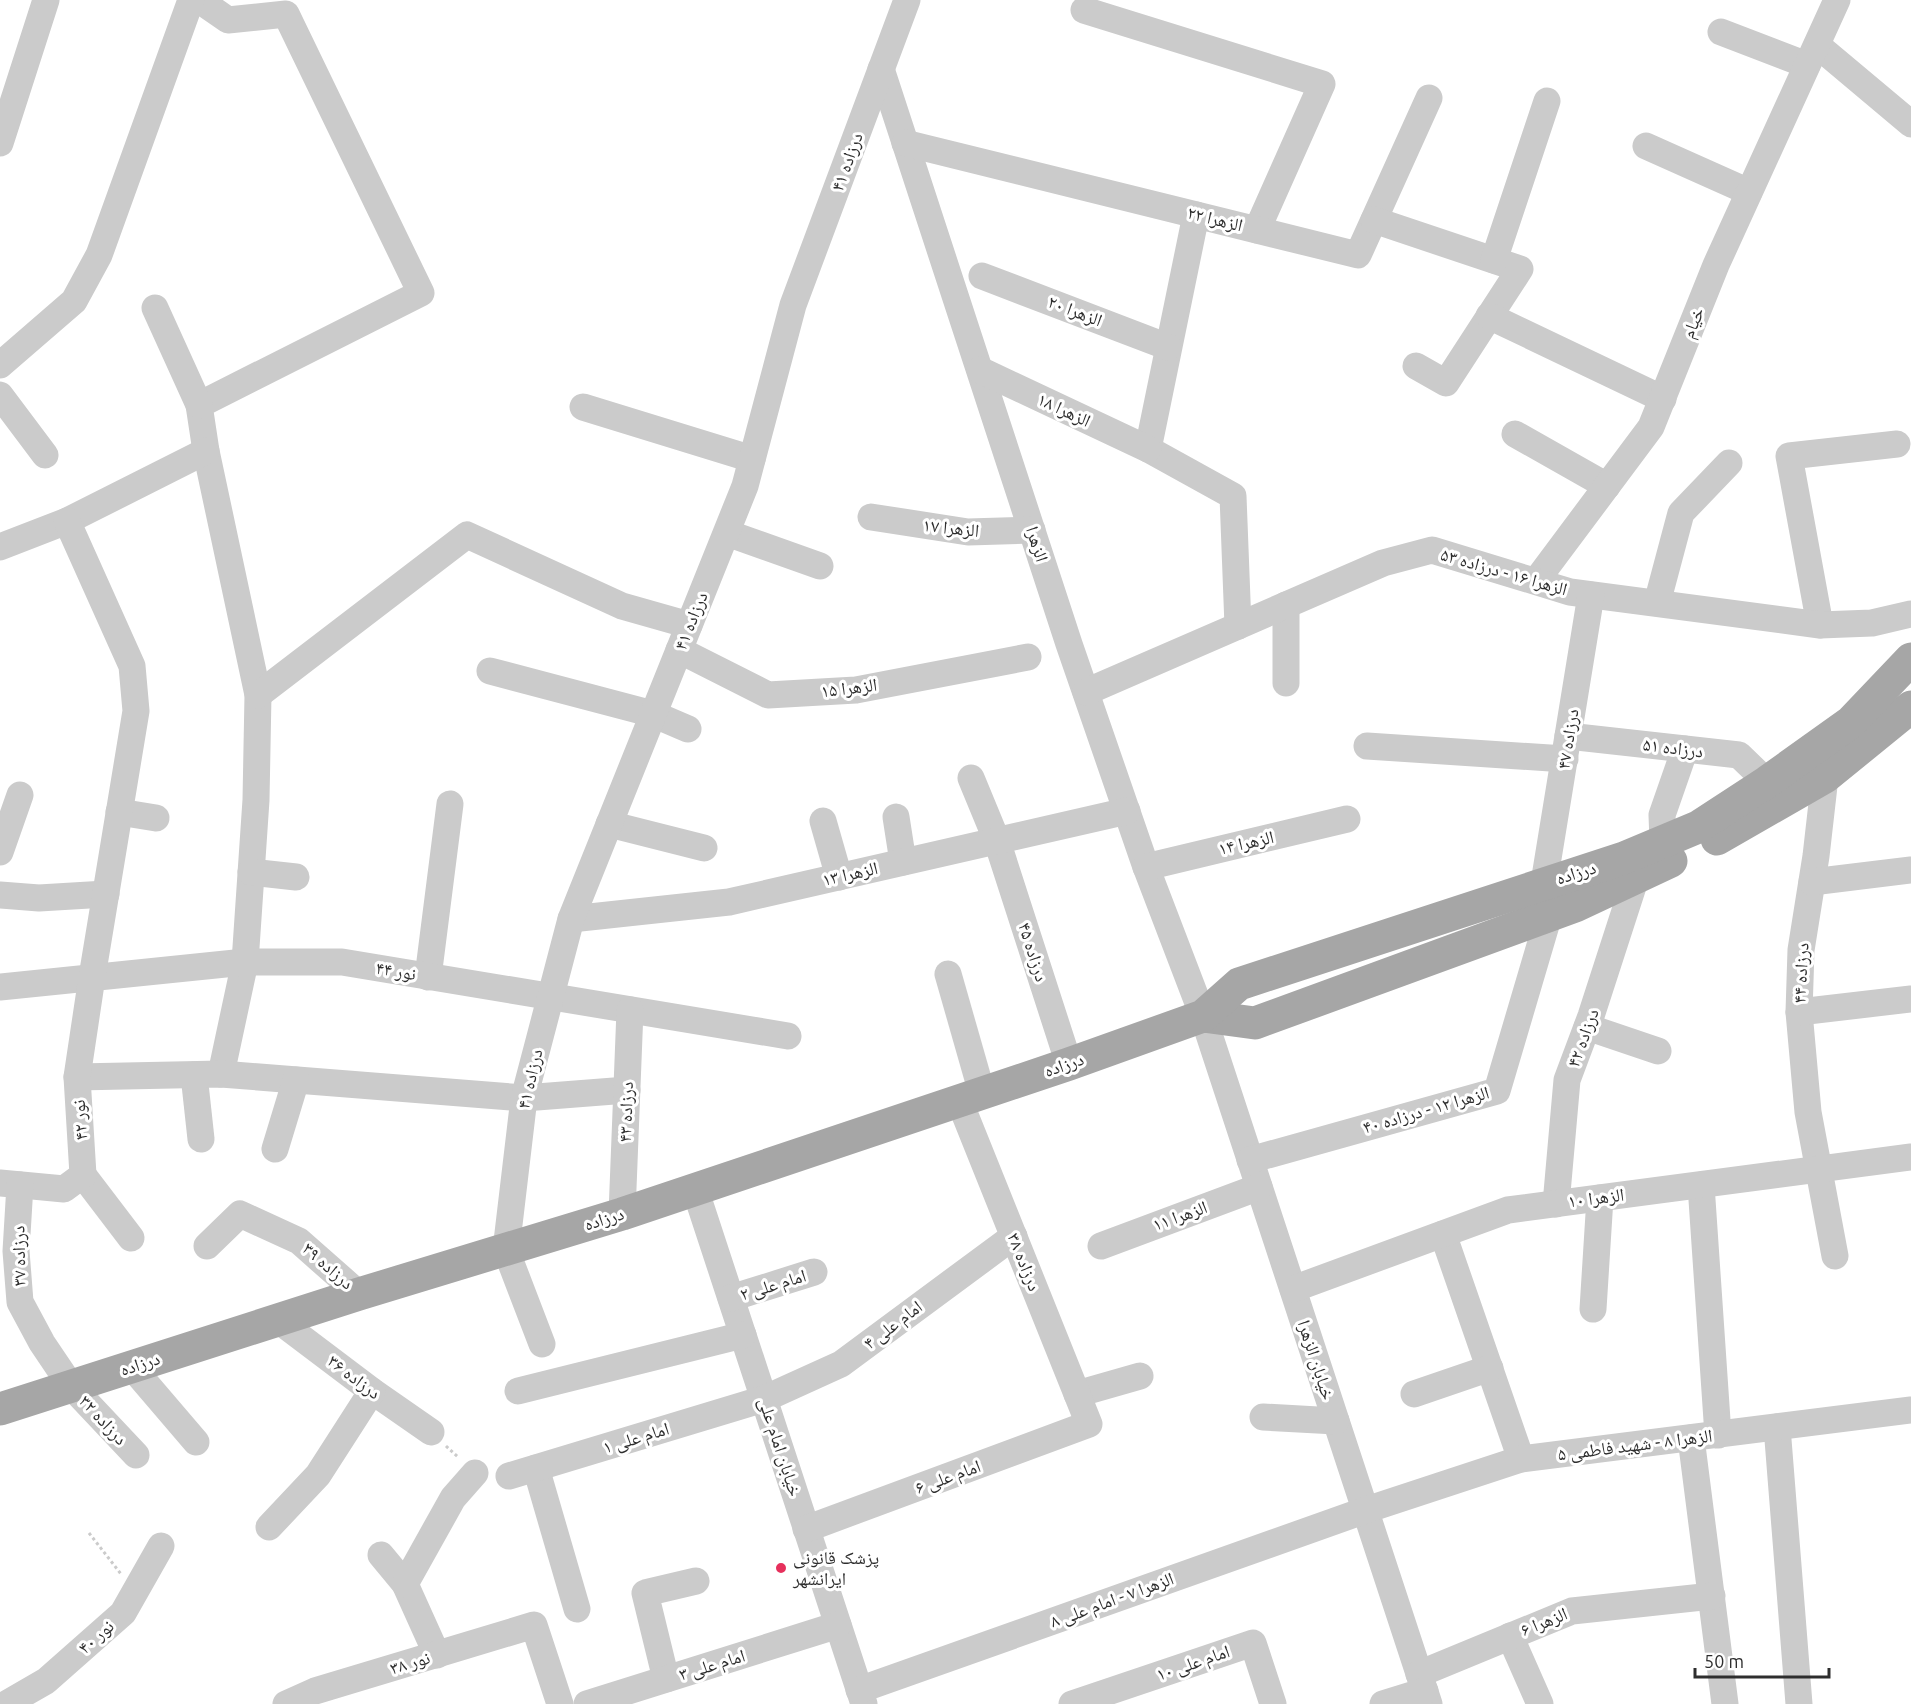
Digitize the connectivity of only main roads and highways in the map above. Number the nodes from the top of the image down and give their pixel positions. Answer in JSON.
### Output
{"nodes":[{"id":1,"x":1911,"y":659,"type":"edge"},
{"id":2,"x":1911,"y":707,"type":"edge"},
{"id":3,"x":1203,"y":1016,"type":"junction"},
{"id":4,"x":0,"y":1409,"type":"edge"}],
"edges":[{"from":1,"to":3,"type":"main road","name":"درزاده"},
{"from":2,"to":3,"type":"main road","name":"درزاده"},
{"from":3,"to":4,"type":"main road","name":"درزاده"}]}
